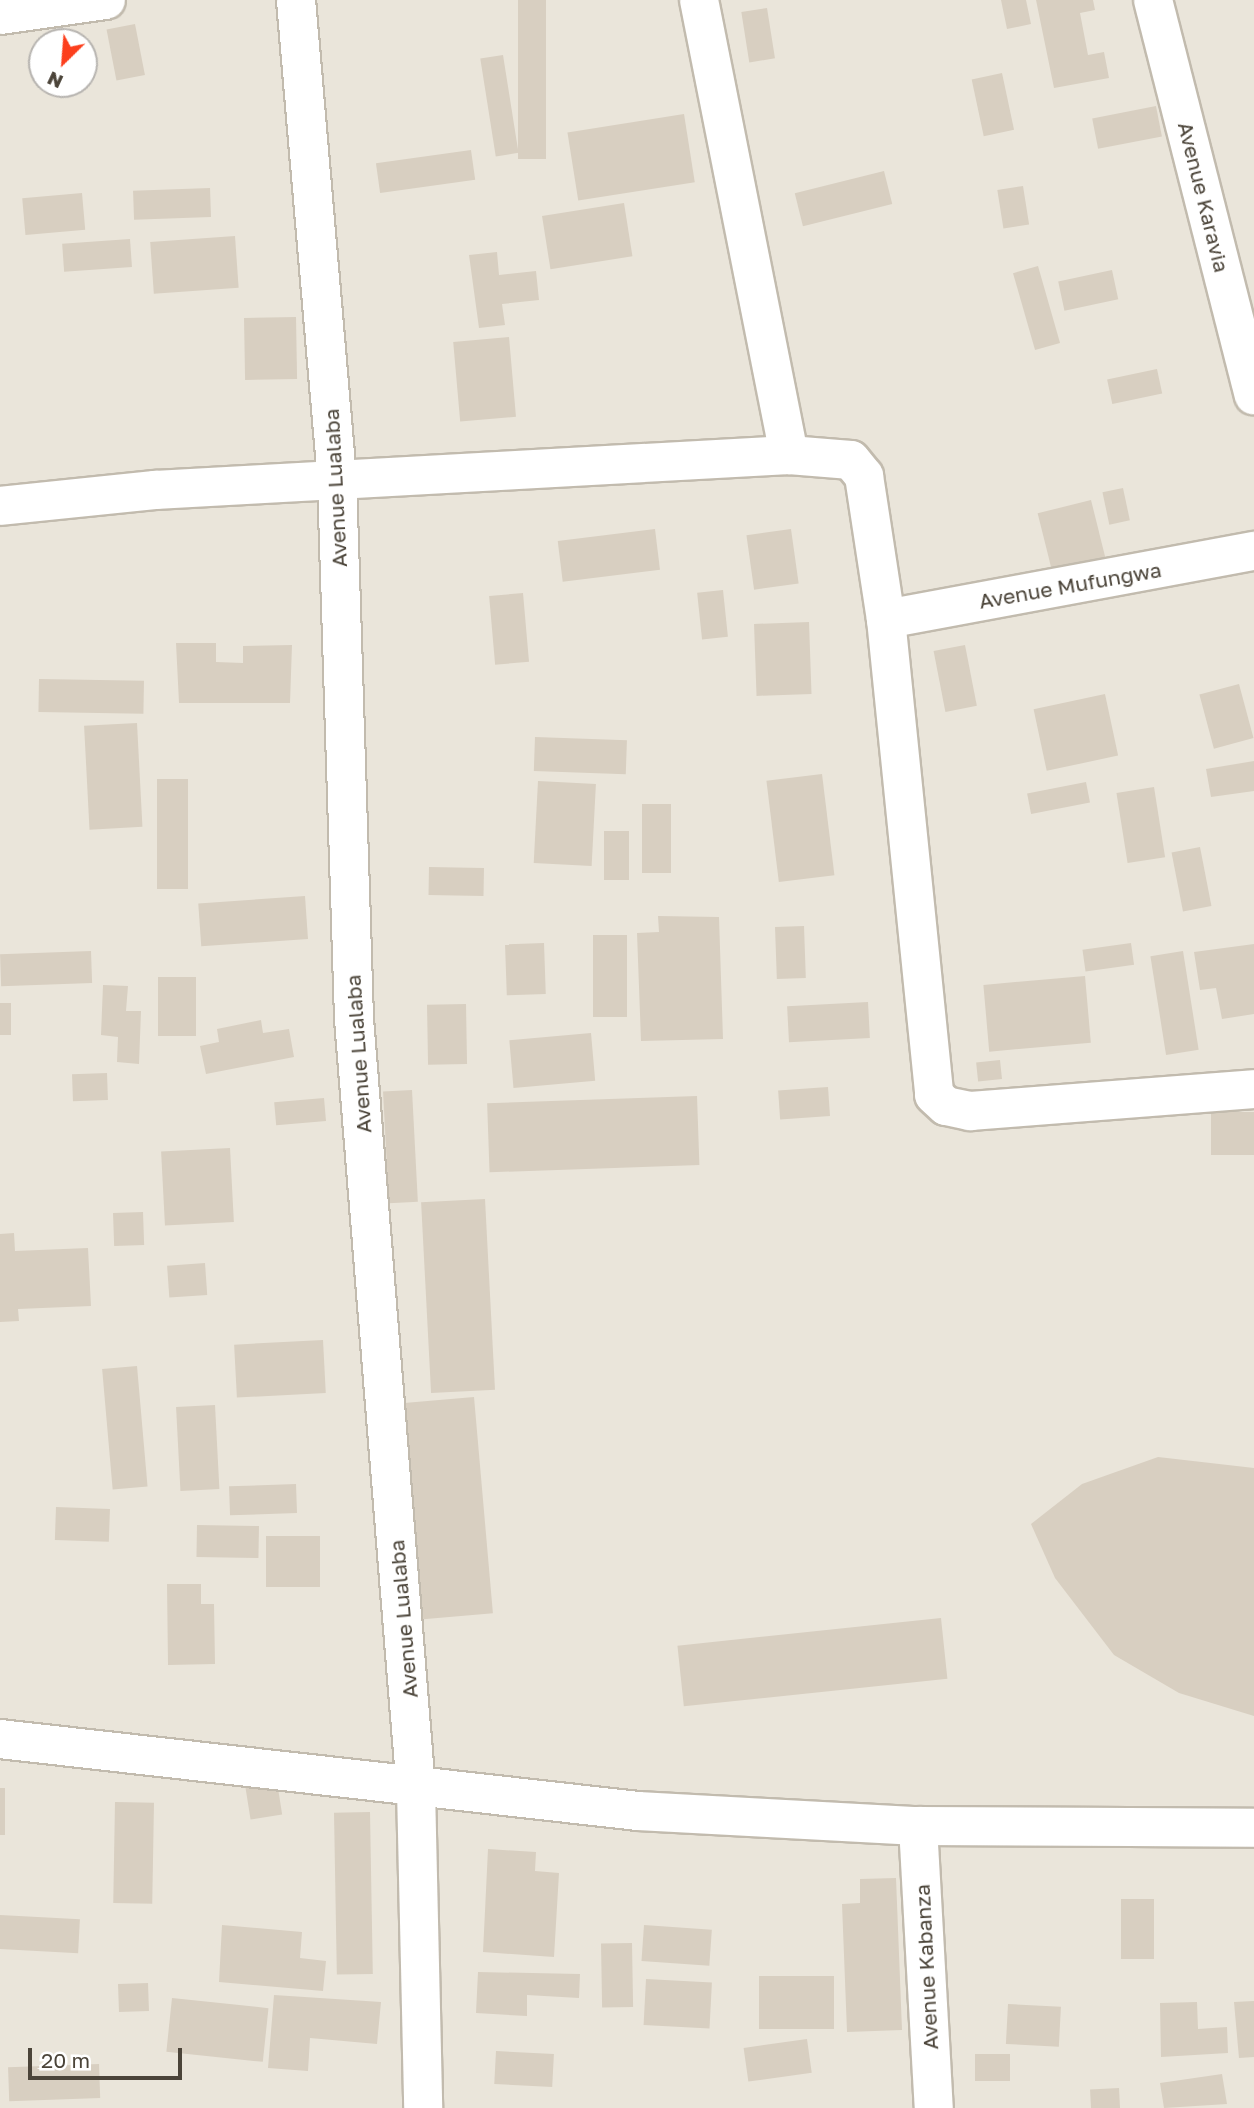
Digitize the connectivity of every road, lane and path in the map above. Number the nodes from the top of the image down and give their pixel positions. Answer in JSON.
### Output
{"nodes":[{"id":1,"x":106,"y":0,"type":"edge"},
{"id":2,"x":296,"y":0,"type":"edge"},
{"id":3,"x":699,"y":0,"type":"edge"},
{"id":4,"x":1153,"y":0,"type":"edge"},
{"id":5,"x":0,"y":15,"type":"edge"},
{"id":6,"x":1254,"y":395,"type":"edge"},
{"id":7,"x":789,"y":455,"type":"junction"},
{"id":8,"x":337,"y":480,"type":"junction"},
{"id":9,"x":0,"y":506,"type":"edge"},
{"id":10,"x":1254,"y":551,"type":"edge"},
{"id":11,"x":886,"y":619,"type":"junction"},
{"id":12,"x":1254,"y":1089,"type":"edge"},
{"id":13,"x":0,"y":1739,"type":"edge"},
{"id":14,"x":416,"y":1789,"type":"junction"},
{"id":15,"x":918,"y":1826,"type":"junction"},
{"id":16,"x":1254,"y":1828,"type":"edge"},
{"id":17,"x":423,"y":2108,"type":"edge"},
{"id":18,"x":934,"y":2108,"type":"edge"}],
"edges":[{"from":1,"to":5,"type":"street"},
{"from":2,"to":8,"type":"street","name":"Avenue Lualaba"},
{"from":3,"to":7,"type":"street"},
{"from":4,"to":6,"type":"street","name":"Avenue Karavia"},
{"from":7,"to":8,"type":"street"},
{"from":7,"to":11,"type":"street"},
{"from":8,"to":9,"type":"street"},
{"from":8,"to":14,"type":"street","name":"Avenue Lualaba"},
{"from":10,"to":11,"type":"street","name":"Avenue Mufungwa"},
{"from":11,"to":12,"type":"street"},
{"from":13,"to":14,"type":"street"},
{"from":14,"to":15,"type":"street"},
{"from":14,"to":17,"type":"street","name":"Avenue Lualaba"},
{"from":15,"to":16,"type":"street"},
{"from":15,"to":18,"type":"street","name":"Avenue Kabanza"}]}
